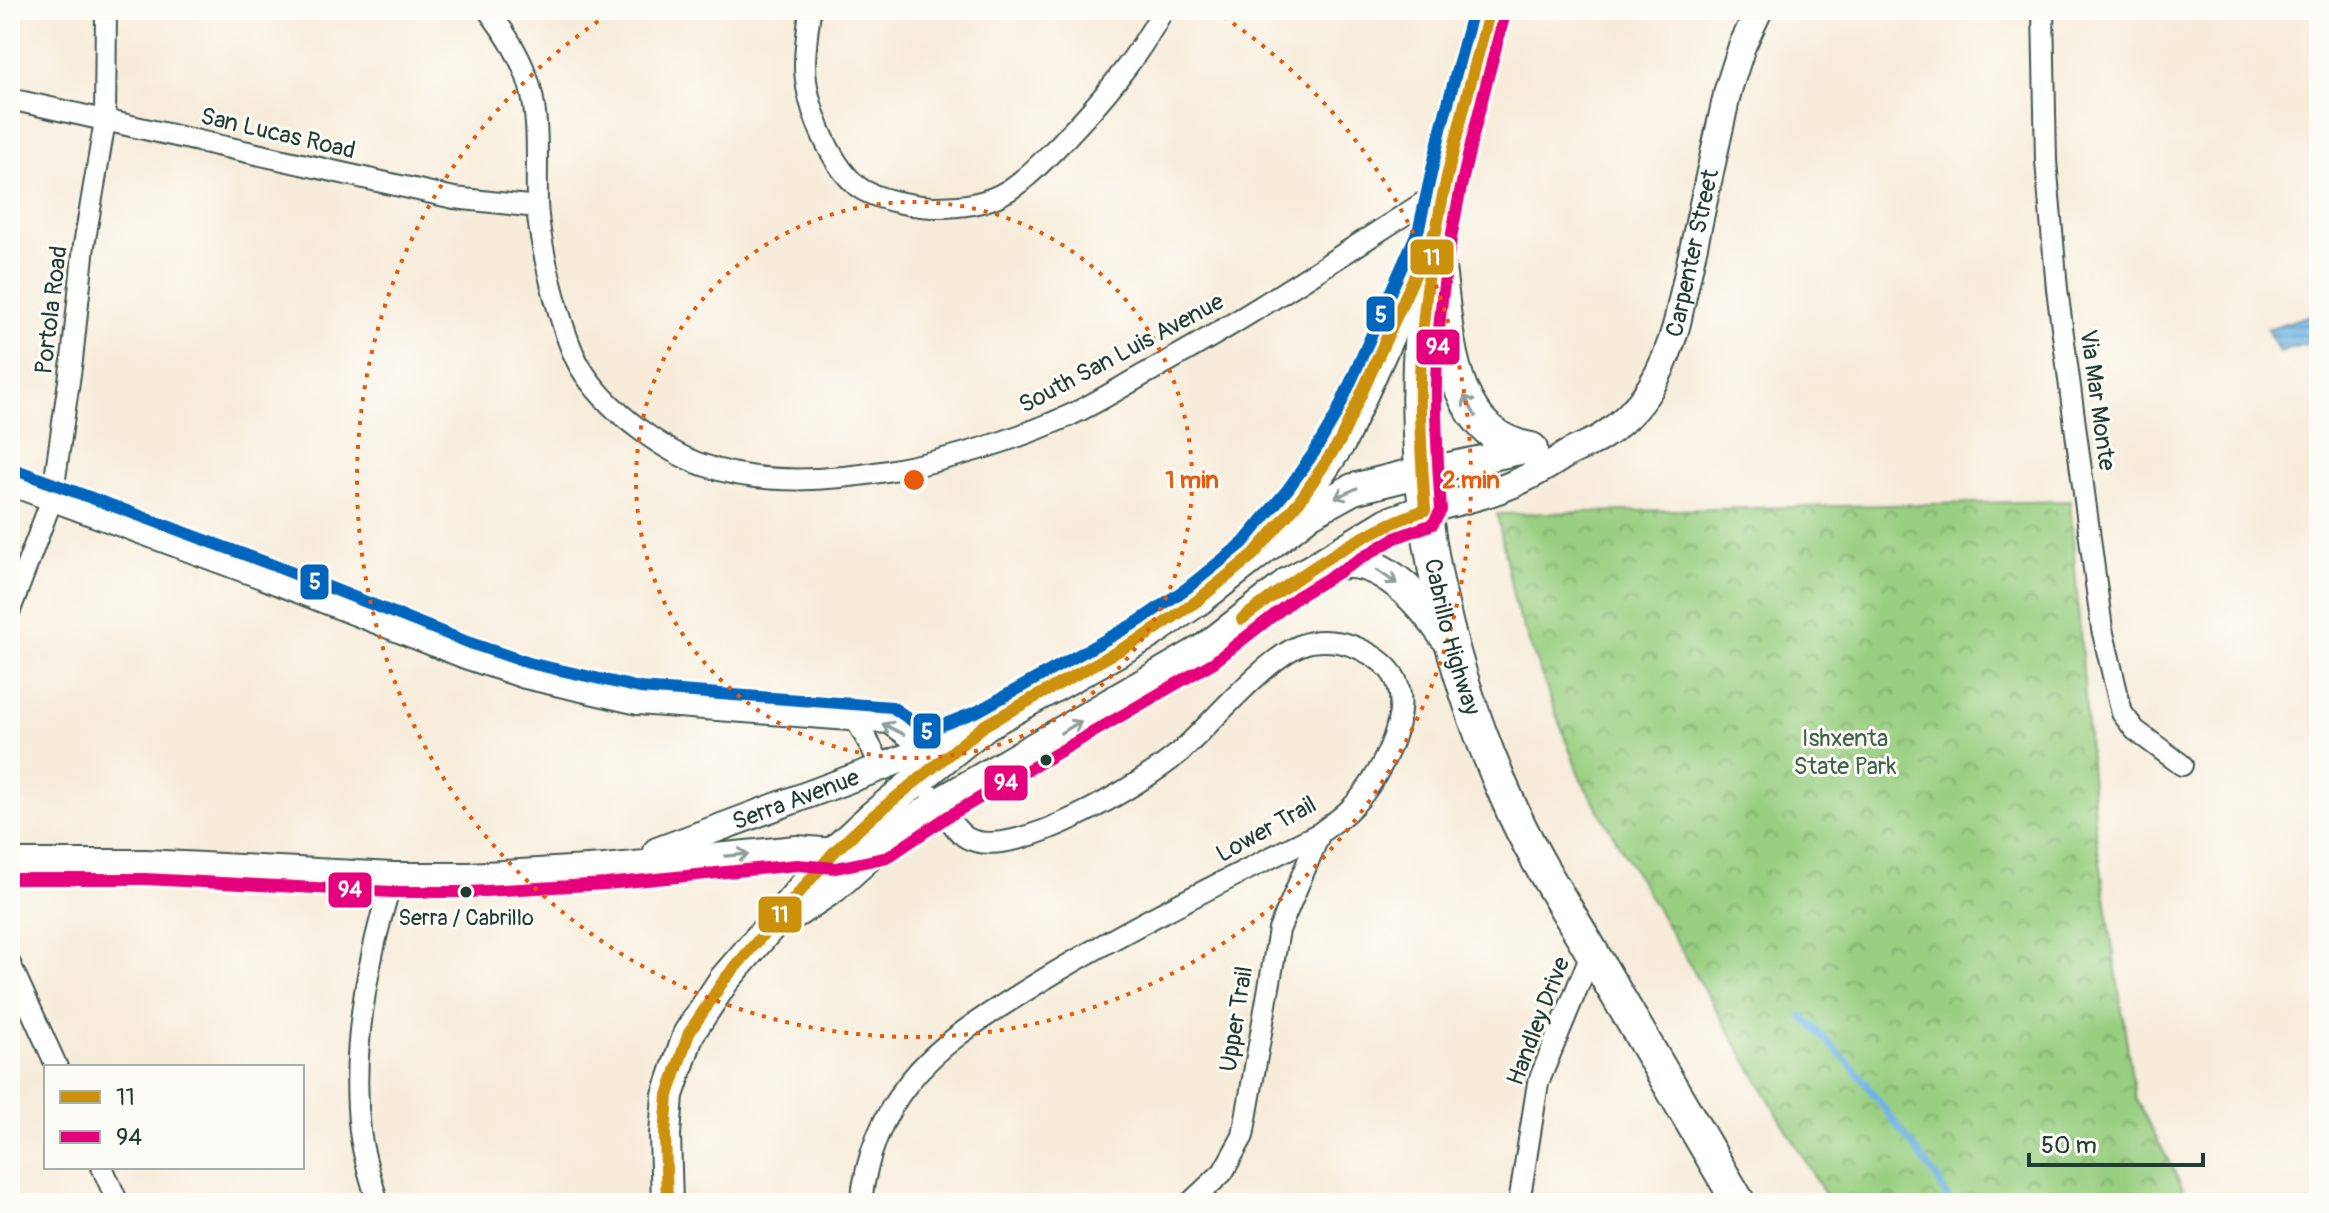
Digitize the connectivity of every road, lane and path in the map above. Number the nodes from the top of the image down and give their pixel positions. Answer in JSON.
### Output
{"nodes":[{"id":1,"x":106,"y":10,"type":"edge"},
{"id":2,"x":488,"y":10,"type":"edge"},
{"id":3,"x":810,"y":10,"type":"edge"},
{"id":4,"x":1163,"y":10,"type":"edge"},
{"id":5,"x":1490,"y":10,"type":"edge"},
{"id":6,"x":1759,"y":10,"type":"edge"},
{"id":7,"x":2043,"y":10,"type":"edge"},
{"id":8,"x":10,"y":99,"type":"edge"},
{"id":9,"x":105,"y":121,"type":"junction"},
{"id":10,"x":1443,"y":190,"type":"junction"},
{"id":11,"x":537,"y":207,"type":"junction"},
{"id":12,"x":1434,"y":233,"type":"junction"},
{"id":13,"x":1531,"y":449,"type":"junction"},
{"id":14,"x":1564,"y":455,"type":"junction"},
{"id":15,"x":1421,"y":472,"type":"junction"},
{"id":16,"x":10,"y":485,"type":"edge"},
{"id":17,"x":52,"y":499,"type":"junction"},
{"id":18,"x":1425,"y":510,"type":"junction"},
{"id":19,"x":1254,"y":554,"type":"junction"},
{"id":20,"x":1288,"y":584,"type":"junction"},
{"id":21,"x":10,"y":610,"type":"edge"},
{"id":22,"x":1450,"y":642,"type":"junction"},
{"id":23,"x":857,"y":722,"type":"junction"},
{"id":24,"x":985,"y":725,"type":"junction"},
{"id":25,"x":925,"y":749,"type":"junction"},
{"id":26,"x":2182,"y":765,"type":"dead end"},
{"id":27,"x":882,"y":767,"type":"junction"},
{"id":28,"x":919,"y":780,"type":"junction"},
{"id":29,"x":938,"y":804,"type":"junction"},
{"id":30,"x":1320,"y":833,"type":"junction"},
{"id":31,"x":885,"y":841,"type":"junction"},
{"id":32,"x":834,"y":852,"type":"junction"},
{"id":33,"x":10,"y":863,"type":"edge"},
{"id":34,"x":604,"y":868,"type":"junction"},
{"id":35,"x":393,"y":876,"type":"junction"},
{"id":36,"x":767,"y":931,"type":"junction"},
{"id":37,"x":1592,"y":952,"type":"junction"},
{"id":38,"x":10,"y":964,"type":"edge"},
{"id":39,"x":56,"y":1065,"type":"edge"},
{"id":40,"x":103,"y":1169,"type":"edge"},
{"id":41,"x":118,"y":1203,"type":"edge"},
{"id":42,"x":378,"y":1203,"type":"edge"},
{"id":43,"x":667,"y":1203,"type":"edge"},
{"id":44,"x":861,"y":1203,"type":"edge"},
{"id":45,"x":1190,"y":1203,"type":"edge"},
{"id":46,"x":1519,"y":1203,"type":"edge"},
{"id":47,"x":1739,"y":1203,"type":"edge"}],
"edges":[{"from":1,"to":9,"type":"street","name":"Portola Road"},
{"from":2,"to":11,"type":"street","name":"South San Luis Avenue"},
{"from":3,"to":4,"type":"street"},
{"from":5,"to":10,"type":"main road","name":"Cabrillo Highway"},
{"from":6,"to":14,"type":"street","name":"Carpenter Street"},
{"from":7,"to":26,"type":"street","name":"Via Mar Monte"},
{"from":8,"to":9,"type":"street","name":"San Lucas Road"},
{"from":9,"to":11,"type":"street","name":"San Lucas Road"},
{"from":9,"to":17,"type":"street","name":"Portola Road"},
{"from":10,"to":11,"type":"street","name":"South San Luis Avenue"},
{"from":10,"to":12,"type":"main road","name":"Cabrillo Highway"},
{"from":13,"to":12,"type":"main road","one_way":true},
{"from":12,"to":15,"type":"main road","name":"Cabrillo Highway"},
{"from":12,"to":19,"type":"main road"},
{"from":13,"to":14,"type":"street","name":"Carpenter Street"},
{"from":13,"to":15,"type":"street","name":"Carpenter Street"},
{"from":14,"to":18,"type":"street","name":"Carpenter Street"},
{"from":15,"to":18,"type":"main road","name":"Cabrillo Highway"},
{"from":15,"to":19,"type":"main road","name":"Carpenter Street","one_way":true},
{"from":16,"to":17,"type":"street"},
{"from":17,"to":21,"type":"street","name":"Portola Road"},
{"from":17,"to":23,"type":"street"},
{"from":18,"to":20,"type":"main road","name":"Carpenter Street"},
{"from":18,"to":22,"type":"main road","name":"Cabrillo Highway"},
{"from":19,"to":24,"type":"main road","name":"Carpenter Street"},
{"from":20,"to":22,"type":"main road","one_way":true},
{"from":29,"to":20,"type":"main road","name":"Carpenter Street","one_way":true},
{"from":22,"to":37,"type":"main road","name":"Cabrillo Highway"},
{"from":25,"to":23,"type":"street","one_way":true},
{"from":23,"to":27,"type":"street"},
{"from":24,"to":25,"type":"street","name":"Serra Avenue"},
{"from":24,"to":28,"type":"main road","name":"Carpenter Street"},
{"from":25,"to":27,"type":"street","name":"Serra Avenue"},
{"from":27,"to":34,"type":"street","name":"Serra Avenue"},
{"from":28,"to":29,"type":"street","name":"Lower Trail"},
{"from":28,"to":32,"type":"main road","name":"Carpenter Street"},
{"from":29,"to":30,"type":"street","name":"Lower Trail"},
{"from":29,"to":31,"type":"main road","name":"Carpenter Street"},
{"from":30,"to":44,"type":"street","name":"Lower Trail"},
{"from":30,"to":45,"type":"street","name":"Upper Trail"},
{"from":31,"to":32,"type":"street","name":"Carpenter Street"},
{"from":31,"to":36,"type":"main road","name":"Carpenter Street"},
{"from":34,"to":32,"type":"street","name":"Serra Avenue","one_way":true},
{"from":32,"to":36,"type":"main road","name":"Carpenter Street"},
{"from":33,"to":35,"type":"street","name":"Serra Avenue"},
{"from":34,"to":35,"type":"street","name":"Serra Avenue"},
{"from":35,"to":42,"type":"street"},
{"from":36,"to":43,"type":"main road","name":"Carpenter Street"},
{"from":37,"to":46,"type":"street","name":"Handley Drive"},
{"from":37,"to":47,"type":"main road","name":"Cabrillo Highway"},
{"from":38,"to":39,"type":"street"},
{"from":40,"to":41,"type":"street"}]}
